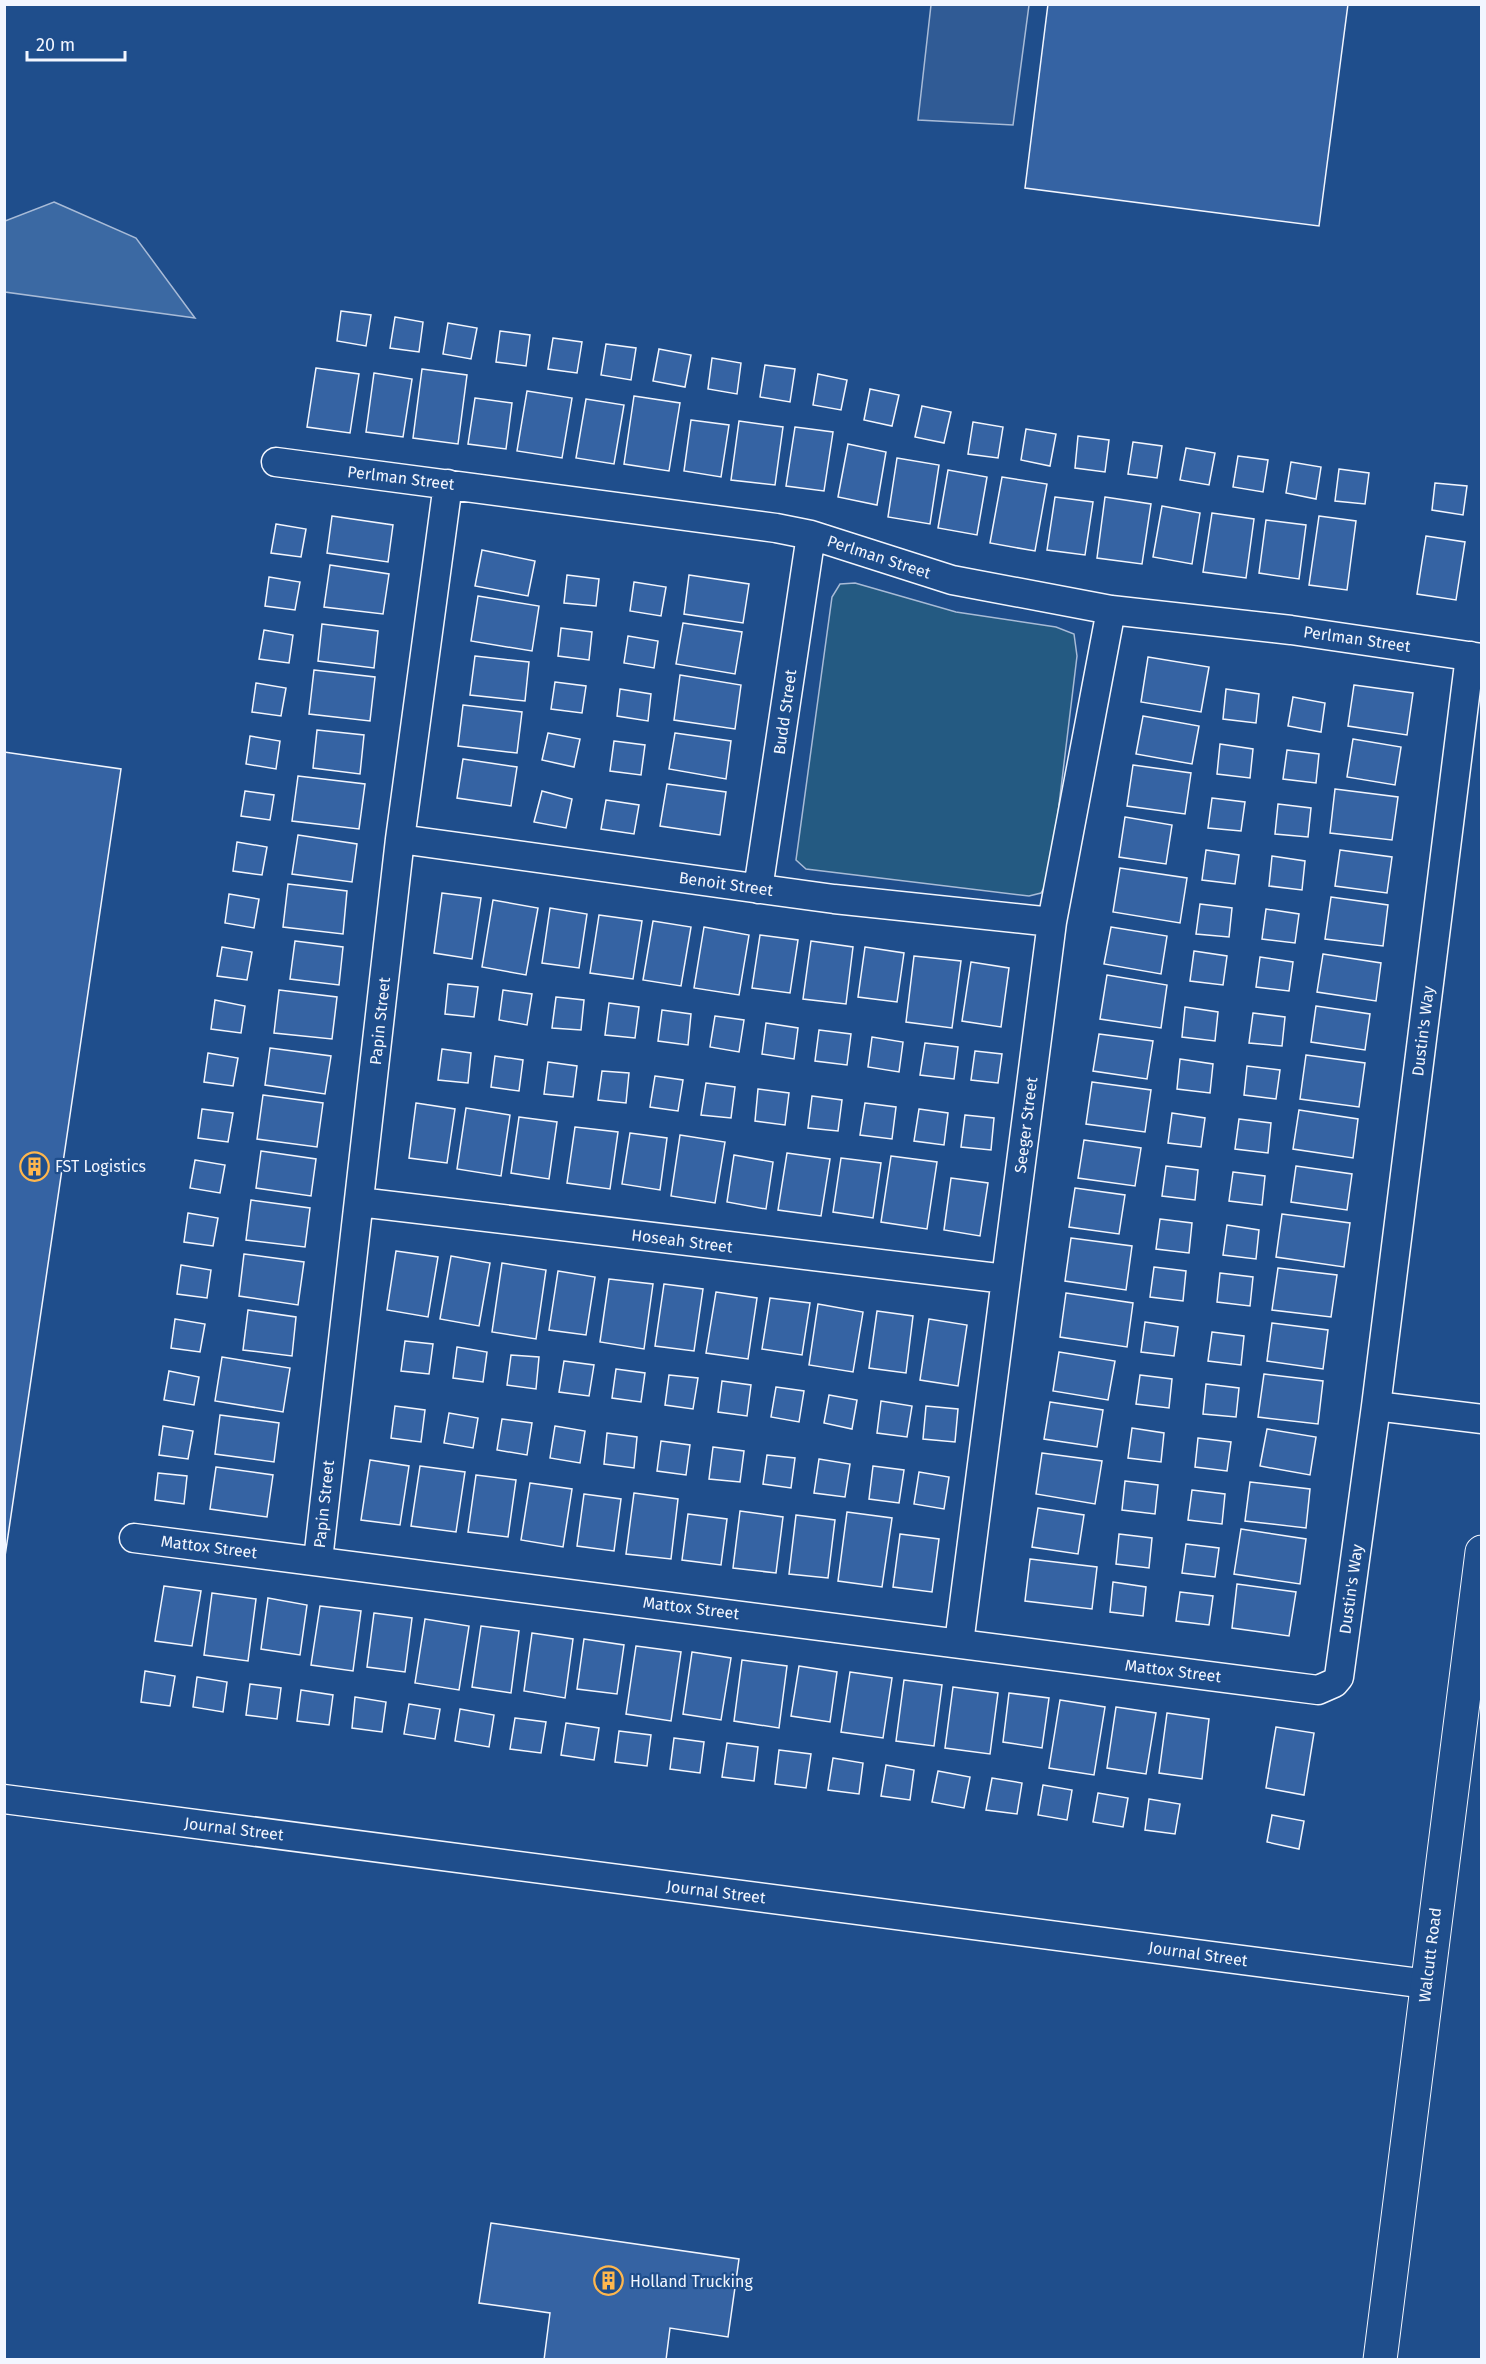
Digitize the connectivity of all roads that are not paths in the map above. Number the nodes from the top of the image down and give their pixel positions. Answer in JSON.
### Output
{"nodes":[{"id":1,"x":276,"y":462,"type":"dead end"},
{"id":2,"x":448,"y":484,"type":"junction"},
{"id":3,"x":811,"y":535,"type":"junction"},
{"id":4,"x":1111,"y":610,"type":"junction"},
{"id":5,"x":1476,"y":657,"type":"edge"},
{"id":6,"x":400,"y":839,"type":"junction"},
{"id":7,"x":758,"y":889,"type":"junction"},
{"id":8,"x":1052,"y":922,"type":"junction"},
{"id":9,"x":359,"y":1202,"type":"junction"},
{"id":10,"x":1006,"y":1279,"type":"junction"},
{"id":11,"x":1376,"y":1406,"type":"junction"},
{"id":12,"x":1482,"y":1419,"type":"edge"},
{"id":13,"x":134,"y":1538,"type":"dead end"},
{"id":14,"x":1482,"y":1552,"type":"edge"},
{"id":15,"x":318,"y":1560,"type":"junction"},
{"id":16,"x":959,"y":1643,"type":"junction"},
{"id":17,"x":1247,"y":1680,"type":"joint"},
{"id":18,"x":4,"y":1799,"type":"edge"},
{"id":19,"x":1426,"y":1984,"type":"junction"},
{"id":20,"x":1380,"y":2360,"type":"edge"}],
"edges":[{"from":1,"to":2,"type":"street","name":"Perlman Street"},
{"from":2,"to":3,"type":"street","name":"Perlman Street"},
{"from":2,"to":6,"type":"street","name":"Papin Street"},
{"from":3,"to":4,"type":"street","name":"Perlman Street"},
{"from":3,"to":7,"type":"street","name":"Budd Street"},
{"from":4,"to":5,"type":"street","name":"Perlman Street"},
{"from":4,"to":8,"type":"street","name":"Seeger Street"},
{"from":5,"to":11,"type":"street","name":"Dustin's Way"},
{"from":6,"to":7,"type":"street","name":"Benoit Street"},
{"from":6,"to":9,"type":"street","name":"Papin Street"},
{"from":7,"to":8,"type":"street","name":"Benoit Street"},
{"from":8,"to":10,"type":"street","name":"Seeger Street"},
{"from":9,"to":10,"type":"street","name":"Hoseah Street"},
{"from":9,"to":15,"type":"street","name":"Papin Street"},
{"from":10,"to":16,"type":"street","name":"Seeger Street"},
{"from":11,"to":12,"type":"street"},
{"from":11,"to":17,"type":"street","name":"Dustin's Way"},
{"from":13,"to":15,"type":"street","name":"Mattox Street"},
{"from":14,"to":19,"type":"street","name":"Walcutt Road"},
{"from":15,"to":16,"type":"street","name":"Mattox Street"},
{"from":16,"to":17,"type":"street","name":"Mattox Street"},
{"from":18,"to":19,"type":"street","name":"Journal Street"},
{"from":19,"to":20,"type":"street","name":"Walcutt Road"}]}
